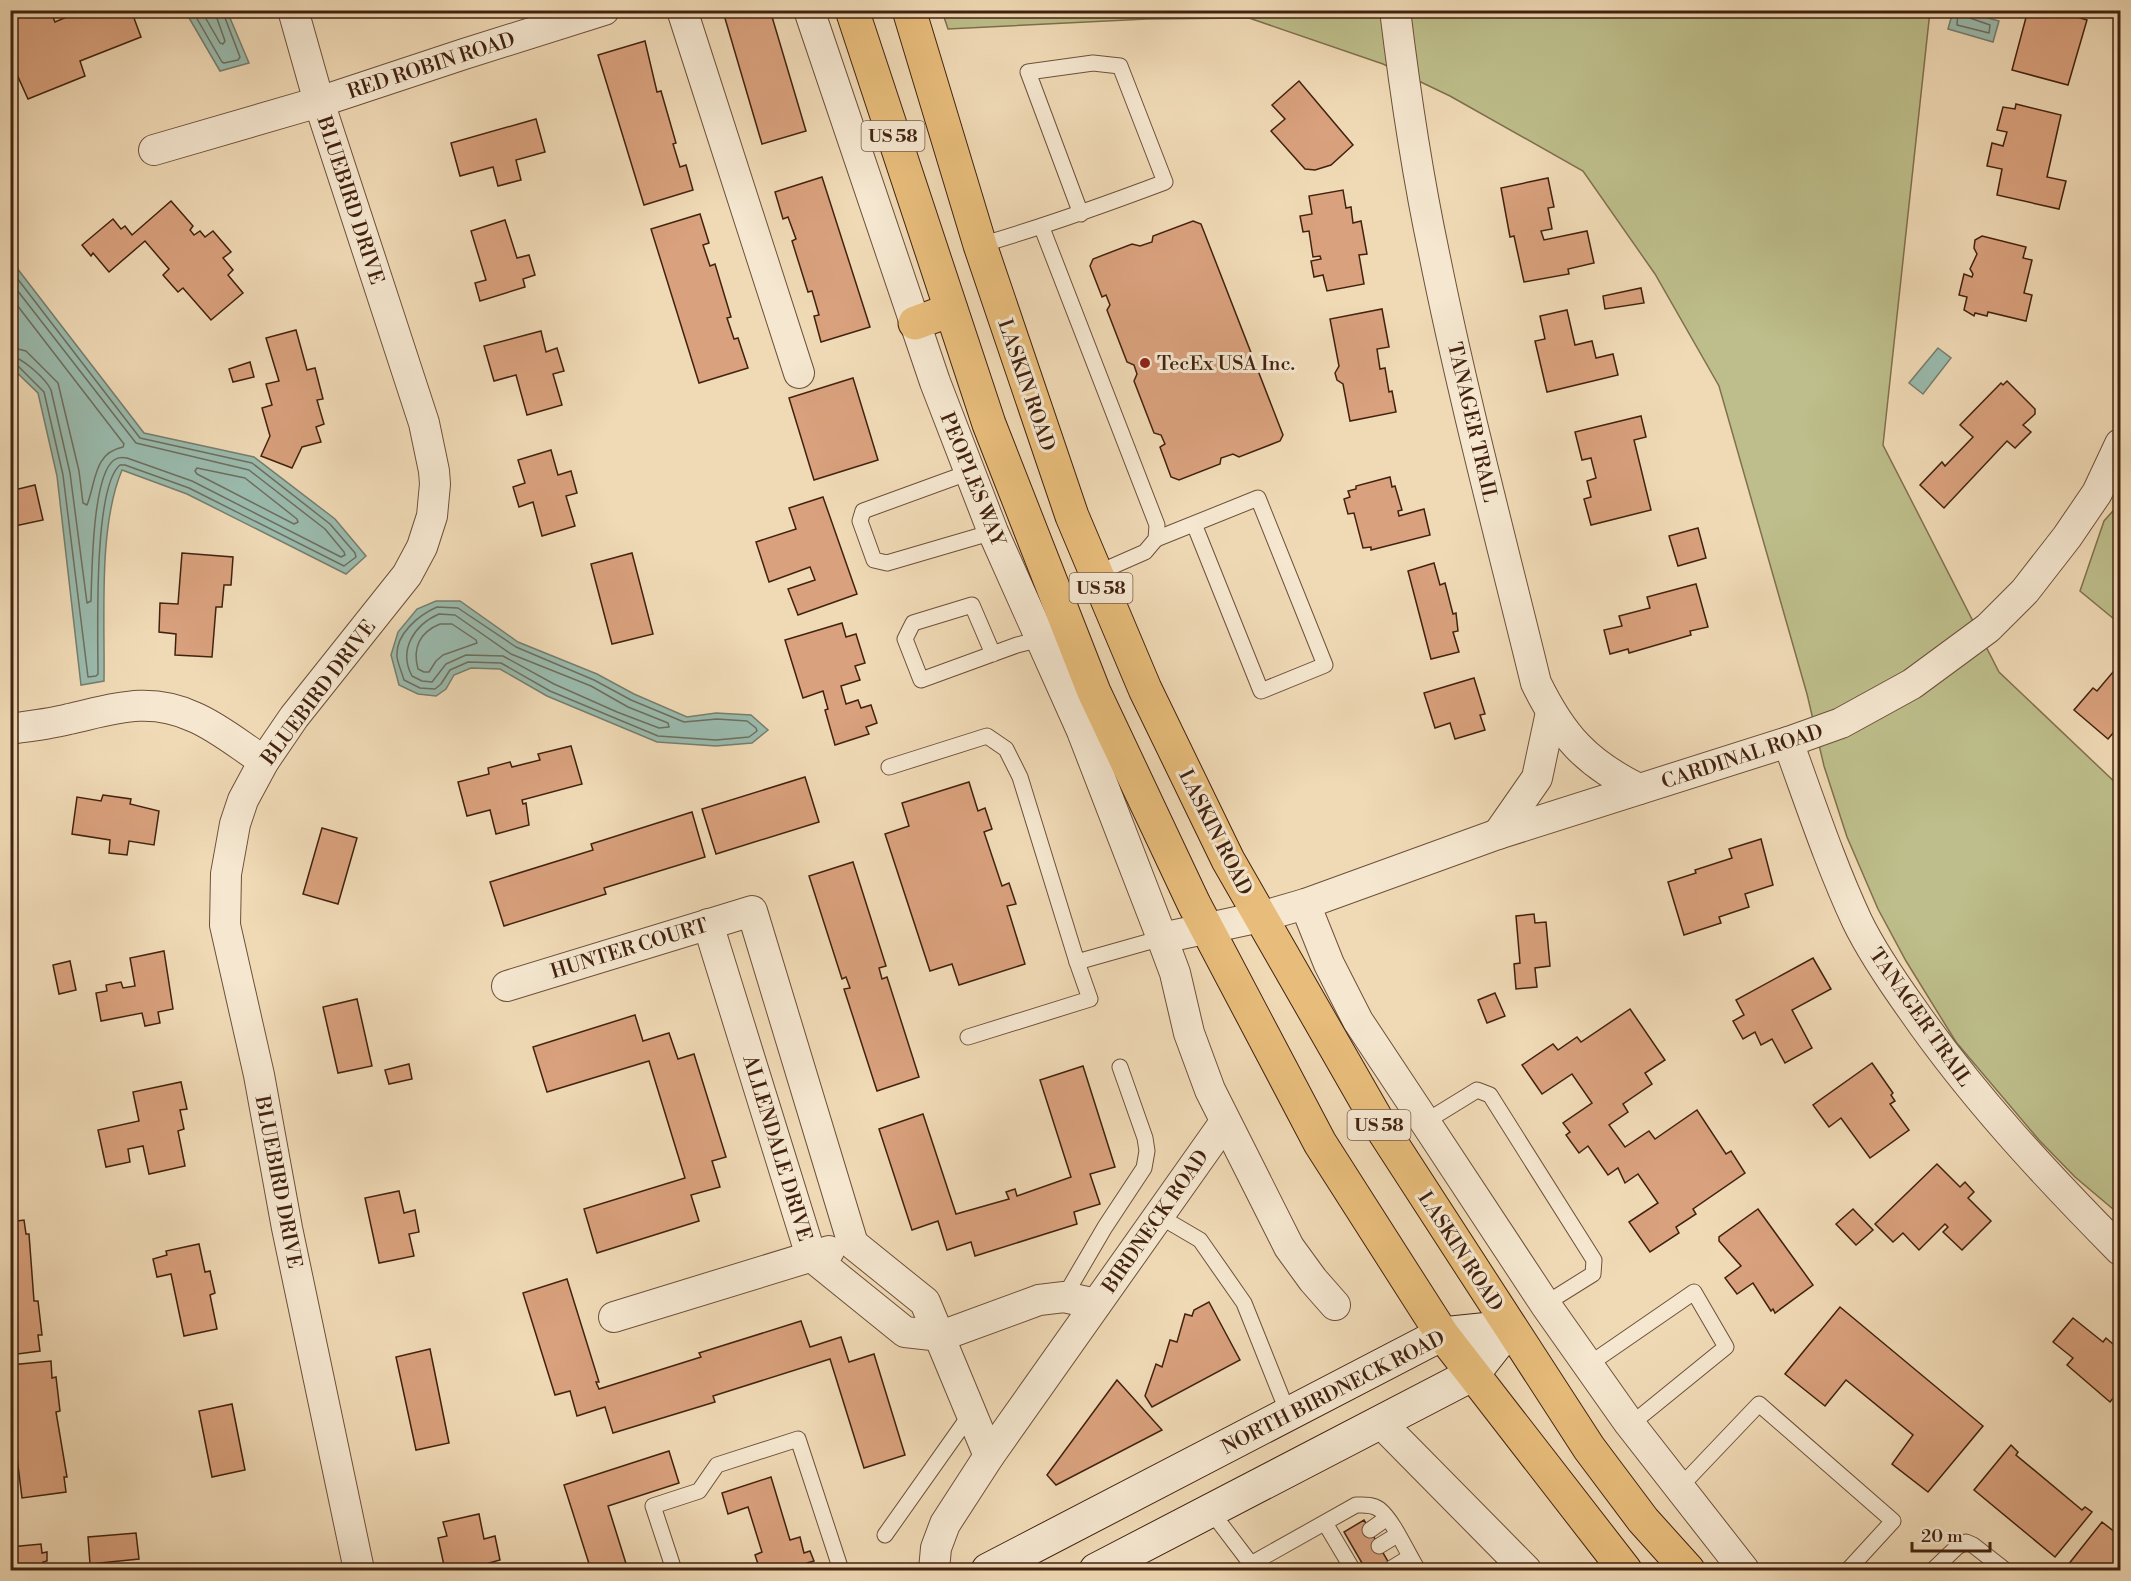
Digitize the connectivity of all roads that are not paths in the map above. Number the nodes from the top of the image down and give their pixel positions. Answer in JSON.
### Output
{"nodes":[{"id":1,"x":293,"y":10,"type":"edge"},
{"id":2,"x":604,"y":10,"type":"edge"},
{"id":3,"x":682,"y":10,"type":"edge"},
{"id":4,"x":809,"y":10,"type":"edge"},
{"id":5,"x":852,"y":10,"type":"edge"},
{"id":6,"x":909,"y":10,"type":"edge"},
{"id":7,"x":1395,"y":10,"type":"edge"},
{"id":8,"x":319,"y":102,"type":"junction"},
{"id":9,"x":154,"y":150,"type":"dead end"},
{"id":10,"x":1081,"y":214,"type":"junction"},
{"id":11,"x":1042,"y":228,"type":"junction"},
{"id":12,"x":980,"y":245,"type":"junction"},
{"id":13,"x":935,"y":261,"type":"junction"},
{"id":14,"x":951,"y":310,"type":"junction"},
{"id":15,"x":915,"y":323,"type":"junction"},
{"id":16,"x":799,"y":373,"type":"dead end"},
{"id":17,"x":2121,"y":444,"type":"edge"},
{"id":18,"x":970,"y":472,"type":"junction"},
{"id":19,"x":1194,"y":524,"type":"junction"},
{"id":20,"x":993,"y":532,"type":"junction"},
{"id":21,"x":1156,"y":539,"type":"junction"},
{"id":22,"x":1095,"y":574,"type":"junction"},
{"id":23,"x":1041,"y":639,"type":"junction"},
{"id":24,"x":993,"y":654,"type":"junction"},
{"id":25,"x":1551,"y":712,"type":"junction"},
{"id":26,"x":10,"y":729,"type":"edge"},
{"id":27,"x":1788,"y":742,"type":"junction"},
{"id":28,"x":264,"y":761,"type":"junction"},
{"id":29,"x":889,"y":767,"type":"dead end"},
{"id":30,"x":1639,"y":789,"type":"junction"},
{"id":31,"x":1498,"y":834,"type":"junction"},
{"id":32,"x":1305,"y":904,"type":"junction"},
{"id":33,"x":1260,"y":917,"type":"junction"},
{"id":34,"x":708,"y":924,"type":"junction"},
{"id":35,"x":1207,"y":928,"type":"junction"},
{"id":36,"x":1162,"y":938,"type":"junction"},
{"id":37,"x":1077,"y":962,"type":"junction"},
{"id":38,"x":507,"y":986,"type":"dead end"},
{"id":39,"x":968,"y":1037,"type":"dead end"},
{"id":40,"x":1120,"y":1067,"type":"dead end"},
{"id":41,"x":1225,"y":1122,"type":"junction"},
{"id":42,"x":1425,"y":1122,"type":"junction"},
{"id":43,"x":1159,"y":1216,"type":"junction"},
{"id":44,"x":853,"y":1244,"type":"junction"},
{"id":45,"x":2121,"y":1250,"type":"edge"},
{"id":46,"x":811,"y":1256,"type":"junction"},
{"id":47,"x":1064,"y":1297,"type":"junction"},
{"id":48,"x":1096,"y":1304,"type":"junction"},
{"id":49,"x":1545,"y":1304,"type":"junction"},
{"id":50,"x":1335,"y":1305,"type":"dead end"},
{"id":51,"x":614,"y":1317,"type":"dead end"},
{"id":52,"x":1510,"y":1327,"type":"junction"},
{"id":53,"x":1442,"y":1334,"type":"junction"},
{"id":54,"x":941,"y":1336,"type":"junction"},
{"id":55,"x":1588,"y":1365,"type":"junction"},
{"id":56,"x":1473,"y":1374,"type":"junction"},
{"id":57,"x":972,"y":1412,"type":"junction"},
{"id":58,"x":1288,"y":1413,"type":"junction"},
{"id":59,"x":1380,"y":1422,"type":"junction"},
{"id":60,"x":1630,"y":1425,"type":"junction"},
{"id":61,"x":989,"y":1456,"type":"junction"},
{"id":62,"x":1679,"y":1488,"type":"junction"},
{"id":63,"x":1210,"y":1509,"type":"junction"},
{"id":64,"x":1387,"y":1518,"type":"junction"},
{"id":65,"x":1325,"y":1523,"type":"junction"},
{"id":66,"x":1370,"y":1530,"type":"dead end"},
{"id":67,"x":885,"y":1535,"type":"dead end"},
{"id":68,"x":1397,"y":1535,"type":"junction"},
{"id":69,"x":1379,"y":1546,"type":"dead end"},
{"id":70,"x":1354,"y":1564,"type":"edge"},
{"id":71,"x":1414,"y":1564,"type":"edge"},
{"id":72,"x":1245,"y":1567,"type":"edge"},
{"id":73,"x":1392,"y":1568,"type":"dead end"},
{"id":74,"x":1104,"y":1569,"type":"edge"},
{"id":75,"x":359,"y":1570,"type":"edge"},
{"id":76,"x":674,"y":1570,"type":"edge"},
{"id":77,"x":841,"y":1570,"type":"edge"},
{"id":78,"x":934,"y":1570,"type":"edge"},
{"id":79,"x":988,"y":1570,"type":"edge"},
{"id":80,"x":1526,"y":1570,"type":"edge"},
{"id":81,"x":1625,"y":1570,"type":"edge"},
{"id":82,"x":1688,"y":1570,"type":"edge"},
{"id":83,"x":1744,"y":1570,"type":"edge"},
{"id":84,"x":1848,"y":1570,"type":"edge"},
{"id":85,"x":1933,"y":1570,"type":"edge"},
{"id":86,"x":2005,"y":1570,"type":"edge"}],
"edges":[{"from":1,"to":8,"type":"street","name":"BLUEBIRD DRIVE"},
{"from":2,"to":8,"type":"street","name":"RED ROBIN ROAD"},
{"from":3,"to":16,"type":"street"},
{"from":4,"to":15,"type":"street","name":"PEOPLES WAY"},
{"from":5,"to":13,"type":"main road","number":"US 58"},
{"from":6,"to":12,"type":"main road","name":"LASKIN ROAD","number":"US 58"},
{"from":7,"to":25,"type":"street","name":"TANAGER TRAIL"},
{"from":8,"to":9,"type":"street","name":"RED ROBIN ROAD"},
{"from":8,"to":28,"type":"street","name":"BLUEBIRD DRIVE"},
{"from":10,"to":10,"type":"lane"},
{"from":10,"to":11,"type":"lane"},
{"from":11,"to":12,"type":"lane"},
{"from":11,"to":21,"type":"lane"},
{"from":12,"to":13,"type":"main road"},
{"from":12,"to":22,"type":"main road","name":"LASKIN ROAD","number":"US 58"},
{"from":13,"to":14,"type":"main road","number":"US 58"},
{"from":14,"to":15,"type":"main road"},
{"from":14,"to":35,"type":"main road","number":"US 58"},
{"from":15,"to":18,"type":"street","name":"PEOPLES WAY"},
{"from":17,"to":27,"type":"street","name":"CARDINAL ROAD"},
{"from":18,"to":20,"type":"street","name":"PEOPLES WAY"},
{"from":18,"to":20,"type":"lane"},
{"from":19,"to":19,"type":"lane"},
{"from":19,"to":21,"type":"lane"},
{"from":20,"to":23,"type":"street","name":"PEOPLES WAY"},
{"from":21,"to":22,"type":"lane"},
{"from":22,"to":33,"type":"main road","name":"LASKIN ROAD","number":"US 58"},
{"from":23,"to":24,"type":"lane"},
{"from":23,"to":36,"type":"street","name":"PEOPLES WAY"},
{"from":24,"to":24,"type":"lane"},
{"from":25,"to":30,"type":"street","name":"TANAGER TRAIL"},
{"from":25,"to":31,"type":"street"},
{"from":26,"to":28,"type":"street"},
{"from":27,"to":30,"type":"street","name":"CARDINAL ROAD"},
{"from":27,"to":45,"type":"street","name":"TANAGER TRAIL"},
{"from":28,"to":75,"type":"street","name":"BLUEBIRD DRIVE"},
{"from":29,"to":37,"type":"lane"},
{"from":30,"to":31,"type":"street","name":"CARDINAL ROAD"},
{"from":31,"to":32,"type":"street","name":"CARDINAL ROAD"},
{"from":32,"to":33,"type":"street","name":"CARDINAL ROAD"},
{"from":32,"to":42,"type":"street","name":"LASKIN ROAD"},
{"from":33,"to":35,"type":"street"},
{"from":33,"to":52,"type":"main road","name":"LASKIN ROAD","number":"US 58"},
{"from":34,"to":38,"type":"street","name":"HUNTER COURT"},
{"from":34,"to":44,"type":"street","name":"HUNTER COURT"},
{"from":34,"to":46,"type":"street","name":"ALLENDALE DRIVE"},
{"from":35,"to":36,"type":"street"},
{"from":35,"to":53,"type":"main road","number":"US 58"},
{"from":36,"to":37,"type":"lane"},
{"from":36,"to":41,"type":"street"},
{"from":37,"to":39,"type":"lane"},
{"from":40,"to":47,"type":"lane"},
{"from":41,"to":43,"type":"street","name":"BIRDNECK ROAD"},
{"from":41,"to":50,"type":"street"},
{"from":42,"to":49,"type":"street","name":"LASKIN ROAD"},
{"from":42,"to":49,"type":"lane"},
{"from":43,"to":48,"type":"street","name":"BIRDNECK ROAD"},
{"from":43,"to":58,"type":"lane"},
{"from":44,"to":46,"type":"street"},
{"from":44,"to":54,"type":"street"},
{"from":46,"to":51,"type":"street"},
{"from":46,"to":54,"type":"street","name":"ALLENDALE DRIVE"},
{"from":47,"to":48,"type":"street"},
{"from":47,"to":54,"type":"street"},
{"from":48,"to":61,"type":"street","name":"BIRDNECK ROAD"},
{"from":49,"to":52,"type":"street"},
{"from":49,"to":55,"type":"street","name":"LASKIN ROAD"},
{"from":52,"to":53,"type":"main road","name":"NORTH BIRDNECK ROAD"},
{"from":52,"to":56,"type":"main road"},
{"from":52,"to":82,"type":"main road","name":"LASKIN ROAD","number":"US 58"},
{"from":53,"to":56,"type":"main road","number":"US 58"},
{"from":53,"to":58,"type":"main road","name":"NORTH BIRDNECK ROAD"},
{"from":54,"to":57,"type":"street"},
{"from":55,"to":60,"type":"street","name":"LASKIN ROAD"},
{"from":55,"to":60,"type":"lane"},
{"from":56,"to":59,"type":"main road"},
{"from":56,"to":81,"type":"main road","number":"US 58"},
{"from":57,"to":61,"type":"street"},
{"from":57,"to":67,"type":"lane"},
{"from":58,"to":79,"type":"main road","name":"NORTH BIRDNECK ROAD"},
{"from":59,"to":63,"type":"main road"},
{"from":59,"to":80,"type":"street"},
{"from":60,"to":62,"type":"street","name":"LASKIN ROAD"},
{"from":61,"to":78,"type":"street","name":"BIRDNECK ROAD"},
{"from":62,"to":83,"type":"street","name":"LASKIN ROAD"},
{"from":62,"to":84,"type":"lane"},
{"from":63,"to":72,"type":"lane"},
{"from":63,"to":74,"type":"main road"},
{"from":64,"to":65,"type":"lane"},
{"from":64,"to":66,"type":"lane"},
{"from":64,"to":68,"type":"lane"},
{"from":65,"to":70,"type":"lane"},
{"from":65,"to":72,"type":"lane"},
{"from":68,"to":69,"type":"lane"},
{"from":68,"to":71,"type":"lane"},
{"from":71,"to":73,"type":"lane"},
{"from":76,"to":77,"type":"lane"},
{"from":85,"to":86,"type":"lane"}]}
